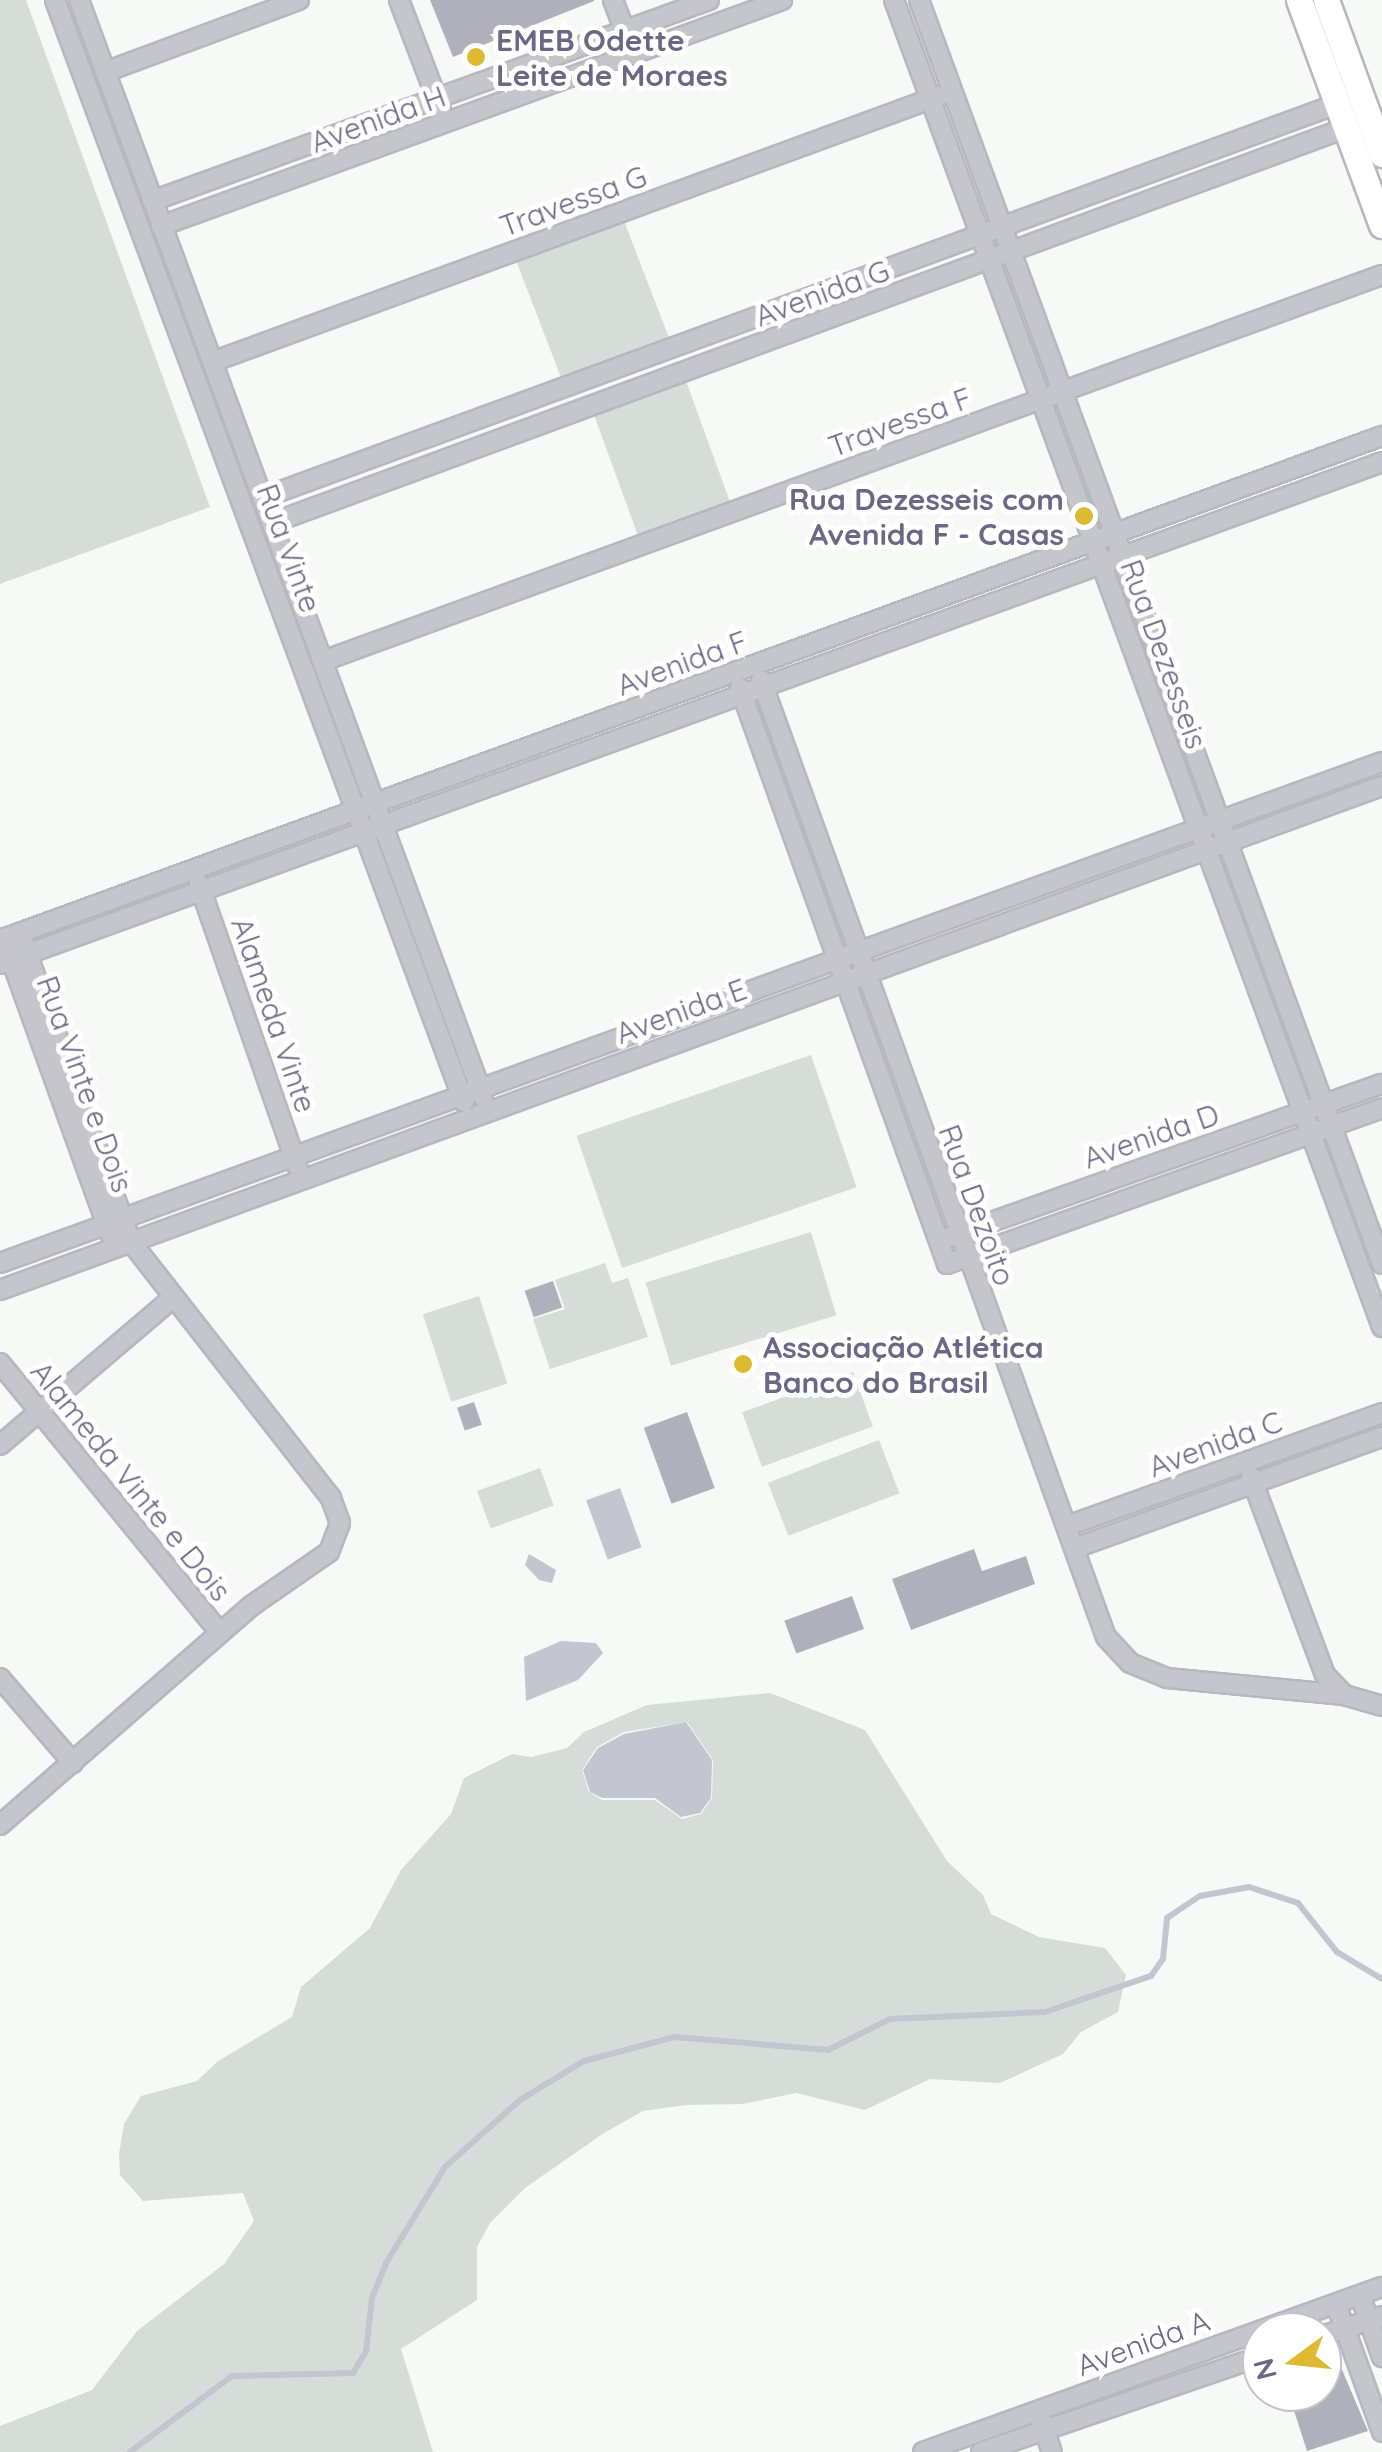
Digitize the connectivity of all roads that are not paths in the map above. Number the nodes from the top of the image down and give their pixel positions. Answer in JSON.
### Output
{"nodes":[{"id":1,"x":55,"y":0,"type":"edge"},
{"id":2,"x":79,"y":0,"type":"edge"},
{"id":3,"x":299,"y":0,"type":"edge"},
{"id":4,"x":399,"y":0,"type":"edge"},
{"id":5,"x":614,"y":0,"type":"edge"},
{"id":6,"x":709,"y":0,"type":"edge"},
{"id":7,"x":782,"y":0,"type":"edge"},
{"id":8,"x":894,"y":0,"type":"edge"},
{"id":9,"x":919,"y":0,"type":"edge"},
{"id":10,"x":1299,"y":0,"type":"edge"},
{"id":11,"x":1326,"y":0,"type":"edge"},
{"id":12,"x":625,"y":31,"type":"junction"},
{"id":13,"x":634,"y":54,"type":"junction"},
{"id":14,"x":105,"y":72,"type":"junction"},
{"id":15,"x":953,"y":90,"type":"junction"},
{"id":16,"x":930,"y":99,"type":"junction"},
{"id":17,"x":438,"y":102,"type":"junction"},
{"id":18,"x":1363,"y":108,"type":"edge"},
{"id":19,"x":446,"y":124,"type":"junction"},
{"id":20,"x":1382,"y":154,"type":"edge"},
{"id":21,"x":1113,"y":186,"type":"junction"},
{"id":22,"x":152,"y":201,"type":"junction"},
{"id":23,"x":1124,"y":211,"type":"junction"},
{"id":24,"x":161,"y":226,"type":"junction"},
{"id":25,"x":1004,"y":226,"type":"junction"},
{"id":26,"x":1382,"y":226,"type":"edge"},
{"id":27,"x":980,"y":235,"type":"junction"},
{"id":28,"x":1012,"y":252,"type":"junction"},
{"id":29,"x":989,"y":259,"type":"junction"},
{"id":30,"x":1382,"y":275,"type":"edge"},
{"id":31,"x":212,"y":362,"type":"junction"},
{"id":32,"x":612,"y":371,"type":"junction"},
{"id":33,"x":1063,"y":391,"type":"junction"},
{"id":34,"x":620,"y":393,"type":"junction"},
{"id":35,"x":1041,"y":399,"type":"junction"},
{"id":36,"x":1382,"y":436,"type":"edge"},
{"id":37,"x":1382,"y":462,"type":"edge"},
{"id":38,"x":262,"y":498,"type":"junction"},
{"id":39,"x":272,"y":523,"type":"junction"},
{"id":40,"x":1115,"y":532,"type":"junction"},
{"id":41,"x":1092,"y":539,"type":"junction"},
{"id":42,"x":1123,"y":556,"type":"junction"},
{"id":43,"x":1102,"y":564,"type":"junction"},
{"id":44,"x":323,"y":661,"type":"junction"},
{"id":45,"x":756,"y":665,"type":"junction"},
{"id":46,"x":735,"y":673,"type":"junction"},
{"id":47,"x":764,"y":688,"type":"junction"},
{"id":48,"x":743,"y":696,"type":"junction"},
{"id":49,"x":1382,"y":762,"type":"edge"},
{"id":50,"x":1382,"y":786,"type":"edge"},
{"id":51,"x":376,"y":803,"type":"junction"},
{"id":52,"x":357,"y":810,"type":"junction"},
{"id":53,"x":1220,"y":821,"type":"junction"},
{"id":54,"x":384,"y":825,"type":"junction"},
{"id":55,"x":1199,"y":829,"type":"junction"},
{"id":56,"x":365,"y":832,"type":"junction"},
{"id":57,"x":1228,"y":843,"type":"junction"},
{"id":58,"x":1207,"y":851,"type":"junction"},
{"id":59,"x":194,"y":869,"type":"junction"},
{"id":60,"x":201,"y":891,"type":"junction"},
{"id":61,"x":8,"y":937,"type":"edge"},
{"id":62,"x":848,"y":954,"type":"junction"},
{"id":63,"x":13,"y":959,"type":"edge"},
{"id":64,"x":856,"y":978,"type":"junction"},
{"id":65,"x":1382,"y":1084,"type":"edge"},
{"id":66,"x":480,"y":1088,"type":"junction"},
{"id":67,"x":461,"y":1095,"type":"junction"},
{"id":68,"x":1323,"y":1105,"type":"junction"},
{"id":69,"x":1382,"y":1108,"type":"edge"},
{"id":70,"x":488,"y":1110,"type":"junction"},
{"id":71,"x":1302,"y":1113,"type":"junction"},
{"id":72,"x":469,"y":1117,"type":"junction"},
{"id":73,"x":1331,"y":1127,"type":"junction"},
{"id":74,"x":1310,"y":1134,"type":"junction"},
{"id":75,"x":294,"y":1156,"type":"junction"},
{"id":76,"x":302,"y":1179,"type":"junction"},
{"id":77,"x":114,"y":1222,"type":"junction"},
{"id":78,"x":958,"y":1233,"type":"junction"},
{"id":79,"x":939,"y":1241,"type":"junction"},
{"id":80,"x":123,"y":1245,"type":"junction"},
{"id":81,"x":967,"y":1257,"type":"junction"},
{"id":82,"x":0,"y":1263,"type":"edge"},
{"id":83,"x":947,"y":1264,"type":"joint"},
{"id":84,"x":1382,"y":1264,"type":"edge"},
{"id":85,"x":0,"y":1290,"type":"edge"},
{"id":86,"x":173,"y":1298,"type":"junction"},
{"id":87,"x":1382,"y":1328,"type":"edge"},
{"id":88,"x":0,"y":1363,"type":"edge"},
{"id":89,"x":39,"y":1411,"type":"junction"},
{"id":90,"x":1382,"y":1412,"type":"edge"},
{"id":91,"x":1382,"y":1438,"type":"edge"},
{"id":92,"x":0,"y":1445,"type":"edge"},
{"id":93,"x":1245,"y":1463,"type":"junction"},
{"id":94,"x":1254,"y":1484,"type":"junction"},
{"id":95,"x":1066,"y":1526,"type":"junction"},
{"id":96,"x":1075,"y":1548,"type":"junction"},
{"id":97,"x":220,"y":1633,"type":"junction"},
{"id":98,"x":0,"y":1678,"type":"edge"},
{"id":99,"x":1344,"y":1695,"type":"junction"},
{"id":100,"x":1382,"y":1706,"type":"edge"},
{"id":101,"x":73,"y":1763,"type":"junction"},
{"id":102,"x":0,"y":1824,"type":"edge"},
{"id":103,"x":1382,"y":2287,"type":"edge"},
{"id":104,"x":1360,"y":2295,"type":"junction"},
{"id":105,"x":1336,"y":2304,"type":"junction"},
{"id":106,"x":1375,"y":2318,"type":"edge"},
{"id":107,"x":1345,"y":2328,"type":"junction"},
{"id":108,"x":1342,"y":2329,"type":"edge"},
{"id":109,"x":1382,"y":2357,"type":"edge"},
{"id":110,"x":1242,"y":2363,"type":"edge"},
{"id":111,"x":1038,"y":2410,"type":"junction"},
{"id":112,"x":1015,"y":2419,"type":"junction"},
{"id":113,"x":1045,"y":2430,"type":"junction"},
{"id":114,"x":1382,"y":2432,"type":"edge"},
{"id":115,"x":1023,"y":2445,"type":"edge"},
{"id":116,"x":923,"y":2452,"type":"edge"},
{"id":117,"x":981,"y":2452,"type":"edge"},
{"id":118,"x":1052,"y":2452,"type":"edge"}],
"edges":[{"from":1,"to":52,"type":"street","name":"Rua Vinte"},
{"from":2,"to":14,"type":"street","name":"Rua Vinte"},
{"from":3,"to":14,"type":"street"},
{"from":4,"to":17,"type":"street"},
{"from":5,"to":12,"type":"street"},
{"from":6,"to":12,"type":"street","name":"Avenida H"},
{"from":7,"to":13,"type":"street","name":"Avenida H"},
{"from":8,"to":16,"type":"street","name":"Rua Dezesseis"},
{"from":9,"to":15,"type":"street","name":"Rua Dezesseis"},
{"from":10,"to":18,"type":"street"},
{"from":11,"to":18,"type":"street"},
{"from":12,"to":13,"type":"street"},
{"from":12,"to":17,"type":"street","name":"Avenida H"},
{"from":13,"to":19,"type":"street","name":"Avenida H"},
{"from":14,"to":22,"type":"street","name":"Rua Vinte"},
{"from":15,"to":16,"type":"street","name":"Travessa G"},
{"from":15,"to":25,"type":"street","name":"Rua Dezesseis"},
{"from":16,"to":27,"type":"street","name":"Rua Dezesseis"},
{"from":16,"to":31,"type":"street","name":"Travessa G"},
{"from":17,"to":19,"type":"street"},
{"from":17,"to":22,"type":"street","name":"Avenida H"},
{"from":18,"to":20,"type":"street"},
{"from":18,"to":21,"type":"street","name":"Avenida G"},
{"from":18,"to":23,"type":"street","name":"Avenida G"},
{"from":18,"to":26,"type":"street"},
{"from":19,"to":24,"type":"street","name":"Avenida H"},
{"from":21,"to":23,"type":"street"},
{"from":21,"to":25,"type":"street","name":"Avenida G"},
{"from":22,"to":24,"type":"street","name":"Rua Vinte"},
{"from":23,"to":28,"type":"street","name":"Avenida G"},
{"from":24,"to":31,"type":"street","name":"Rua Vinte"},
{"from":25,"to":27,"type":"street","name":"Avenida G"},
{"from":25,"to":28,"type":"street","name":"Rua Dezesseis"},
{"from":27,"to":29,"type":"street","name":"Rua Dezesseis"},
{"from":27,"to":32,"type":"street","name":"Avenida G"},
{"from":28,"to":29,"type":"street","name":"Avenida G"},
{"from":28,"to":33,"type":"street","name":"Rua Dezesseis"},
{"from":29,"to":34,"type":"street","name":"Avenida G"},
{"from":29,"to":35,"type":"street","name":"Rua Dezesseis"},
{"from":30,"to":33,"type":"street","name":"Travessa F"},
{"from":31,"to":38,"type":"street","name":"Rua Vinte"},
{"from":32,"to":34,"type":"street"},
{"from":32,"to":38,"type":"street","name":"Avenida G"},
{"from":33,"to":35,"type":"street","name":"Travessa F"},
{"from":33,"to":40,"type":"street","name":"Rua Dezesseis"},
{"from":34,"to":39,"type":"street","name":"Avenida G"},
{"from":35,"to":41,"type":"street","name":"Rua Dezesseis"},
{"from":35,"to":44,"type":"street","name":"Travessa F"},
{"from":36,"to":40,"type":"street","name":"Avenida F"},
{"from":37,"to":42,"type":"street","name":"Avenida F"},
{"from":38,"to":39,"type":"street","name":"Rua Vinte"},
{"from":39,"to":44,"type":"street","name":"Rua Vinte"},
{"from":40,"to":41,"type":"street","name":"Avenida F"},
{"from":40,"to":42,"type":"street","name":"Rua Dezesseis"},
{"from":41,"to":43,"type":"street","name":"Rua Dezesseis"},
{"from":41,"to":45,"type":"street","name":"Avenida F"},
{"from":42,"to":43,"type":"street","name":"Avenida F"},
{"from":42,"to":53,"type":"street","name":"Rua Dezesseis"},
{"from":43,"to":47,"type":"street","name":"Avenida F"},
{"from":43,"to":55,"type":"street","name":"Rua Dezesseis"},
{"from":44,"to":51,"type":"street","name":"Rua Vinte"},
{"from":45,"to":46,"type":"street","name":"Avenida F"},
{"from":45,"to":47,"type":"street","name":"Rua Dezoito"},
{"from":46,"to":48,"type":"street","name":"Rua Dezoito"},
{"from":46,"to":51,"type":"street","name":"Avenida F"},
{"from":47,"to":48,"type":"street","name":"Avenida F"},
{"from":47,"to":62,"type":"street","name":"Rua Dezoito"},
{"from":48,"to":54,"type":"street","name":"Avenida F"},
{"from":48,"to":62,"type":"street","name":"Rua Dezoito"},
{"from":49,"to":53,"type":"street","name":"Avenida E"},
{"from":50,"to":57,"type":"street","name":"Avenida E"},
{"from":51,"to":52,"type":"street","name":"Avenida F"},
{"from":51,"to":54,"type":"street","name":"Rua Vinte"},
{"from":52,"to":56,"type":"street","name":"Rua Vinte"},
{"from":52,"to":59,"type":"street","name":"Avenida F"},
{"from":53,"to":55,"type":"street","name":"Avenida E"},
{"from":53,"to":57,"type":"street","name":"Rua Dezesseis"},
{"from":54,"to":56,"type":"street","name":"Avenida F"},
{"from":54,"to":66,"type":"street","name":"Rua Vinte"},
{"from":55,"to":58,"type":"street","name":"Rua Dezesseis"},
{"from":55,"to":62,"type":"street","name":"Avenida E"},
{"from":56,"to":60,"type":"street","name":"Avenida F"},
{"from":56,"to":67,"type":"street","name":"Rua Vinte"},
{"from":57,"to":58,"type":"street","name":"Avenida E"},
{"from":57,"to":68,"type":"street","name":"Rua Dezesseis"},
{"from":58,"to":64,"type":"street","name":"Avenida E"},
{"from":58,"to":71,"type":"street","name":"Rua Dezesseis"},
{"from":59,"to":60,"type":"street","name":"Alameda Vinte"},
{"from":59,"to":61,"type":"street","name":"Avenida F"},
{"from":60,"to":63,"type":"street","name":"Avenida F"},
{"from":60,"to":75,"type":"street","name":"Alameda Vinte"},
{"from":61,"to":63,"type":"street","name":"Rua Vinte e Dois"},
{"from":62,"to":64,"type":"street","name":"Rua Dezoito"},
{"from":62,"to":66,"type":"street","name":"Avenida E"},
{"from":63,"to":77,"type":"street","name":"Rua Vinte e Dois"},
{"from":64,"to":70,"type":"street","name":"Avenida E"},
{"from":64,"to":78,"type":"street","name":"Rua Dezoito"},
{"from":64,"to":79,"type":"street","name":"Rua Dezoito"},
{"from":65,"to":68,"type":"street","name":"Avenida D"},
{"from":66,"to":67,"type":"street","name":"Avenida E"},
{"from":66,"to":70,"type":"street","name":"Rua Vinte"},
{"from":67,"to":72,"type":"street","name":"Rua Vinte"},
{"from":67,"to":75,"type":"street","name":"Avenida E"},
{"from":68,"to":71,"type":"street","name":"Avenida D"},
{"from":68,"to":73,"type":"street","name":"Rua Dezesseis"},
{"from":69,"to":73,"type":"street","name":"Avenida D"},
{"from":70,"to":72,"type":"street","name":"Avenida E"},
{"from":71,"to":74,"type":"street","name":"Rua Dezesseis"},
{"from":71,"to":78,"type":"street","name":"Avenida D"},
{"from":72,"to":76,"type":"street","name":"Avenida E"},
{"from":73,"to":74,"type":"street","name":"Avenida D"},
{"from":73,"to":84,"type":"street","name":"Rua Dezesseis"},
{"from":74,"to":81,"type":"street","name":"Avenida D"},
{"from":74,"to":87,"type":"street","name":"Rua Dezesseis"},
{"from":75,"to":76,"type":"street","name":"Alameda Vinte"},
{"from":75,"to":77,"type":"street","name":"Avenida E"},
{"from":76,"to":80,"type":"street","name":"Avenida E"},
{"from":77,"to":80,"type":"street","name":"Rua Vinte e Dois"},
{"from":77,"to":82,"type":"street","name":"Avenida E"},
{"from":78,"to":79,"type":"street","name":"Avenida D"},
{"from":78,"to":81,"type":"street","name":"Rua Dezoito"},
{"from":79,"to":83,"type":"street","name":"Rua Dezoito"},
{"from":80,"to":85,"type":"street","name":"Avenida E"},
{"from":80,"to":86,"type":"street","name":"Rua Vinte e Dois"},
{"from":81,"to":83,"type":"street","name":"Avenida D"},
{"from":81,"to":95,"type":"street","name":"Rua Dezoito"},
{"from":86,"to":89,"type":"street"},
{"from":86,"to":97,"type":"street","name":"Rua Vinte e Dois"},
{"from":88,"to":89,"type":"street","name":"Alameda Vinte e Dois"},
{"from":89,"to":92,"type":"street"},
{"from":89,"to":97,"type":"street","name":"Alameda Vinte e Dois"},
{"from":90,"to":93,"type":"street","name":"Avenida C"},
{"from":91,"to":94,"type":"street","name":"Avenida C"},
{"from":93,"to":94,"type":"street"},
{"from":93,"to":95,"type":"street","name":"Avenida C"},
{"from":94,"to":96,"type":"street","name":"Avenida C"},
{"from":94,"to":99,"type":"street"},
{"from":95,"to":96,"type":"street","name":"Rua Dezoito"},
{"from":96,"to":99,"type":"street","name":"Rua Dezoito"},
{"from":97,"to":101,"type":"street"},
{"from":98,"to":101,"type":"street"},
{"from":99,"to":100,"type":"street","name":"Rua Dezoito"},
{"from":101,"to":102,"type":"street"},
{"from":103,"to":104,"type":"street","name":"Avenida A"},
{"from":104,"to":105,"type":"street","name":"Avenida A"},
{"from":104,"to":106,"type":"street"},
{"from":105,"to":107,"type":"street"},
{"from":105,"to":111,"type":"street","name":"Avenida A"},
{"from":106,"to":107,"type":"street"},
{"from":106,"to":109,"type":"street"},
{"from":107,"to":108,"type":"street"},
{"from":107,"to":114,"type":"street"},
{"from":110,"to":113,"type":"street","name":"Avenida A"},
{"from":111,"to":112,"type":"street","name":"Avenida A"},
{"from":111,"to":113,"type":"street"},
{"from":112,"to":115,"type":"street"},
{"from":112,"to":116,"type":"street","name":"Avenida A"},
{"from":113,"to":115,"type":"street","name":"Avenida A"},
{"from":113,"to":118,"type":"street"},
{"from":115,"to":117,"type":"street","name":"Avenida A"}]}
